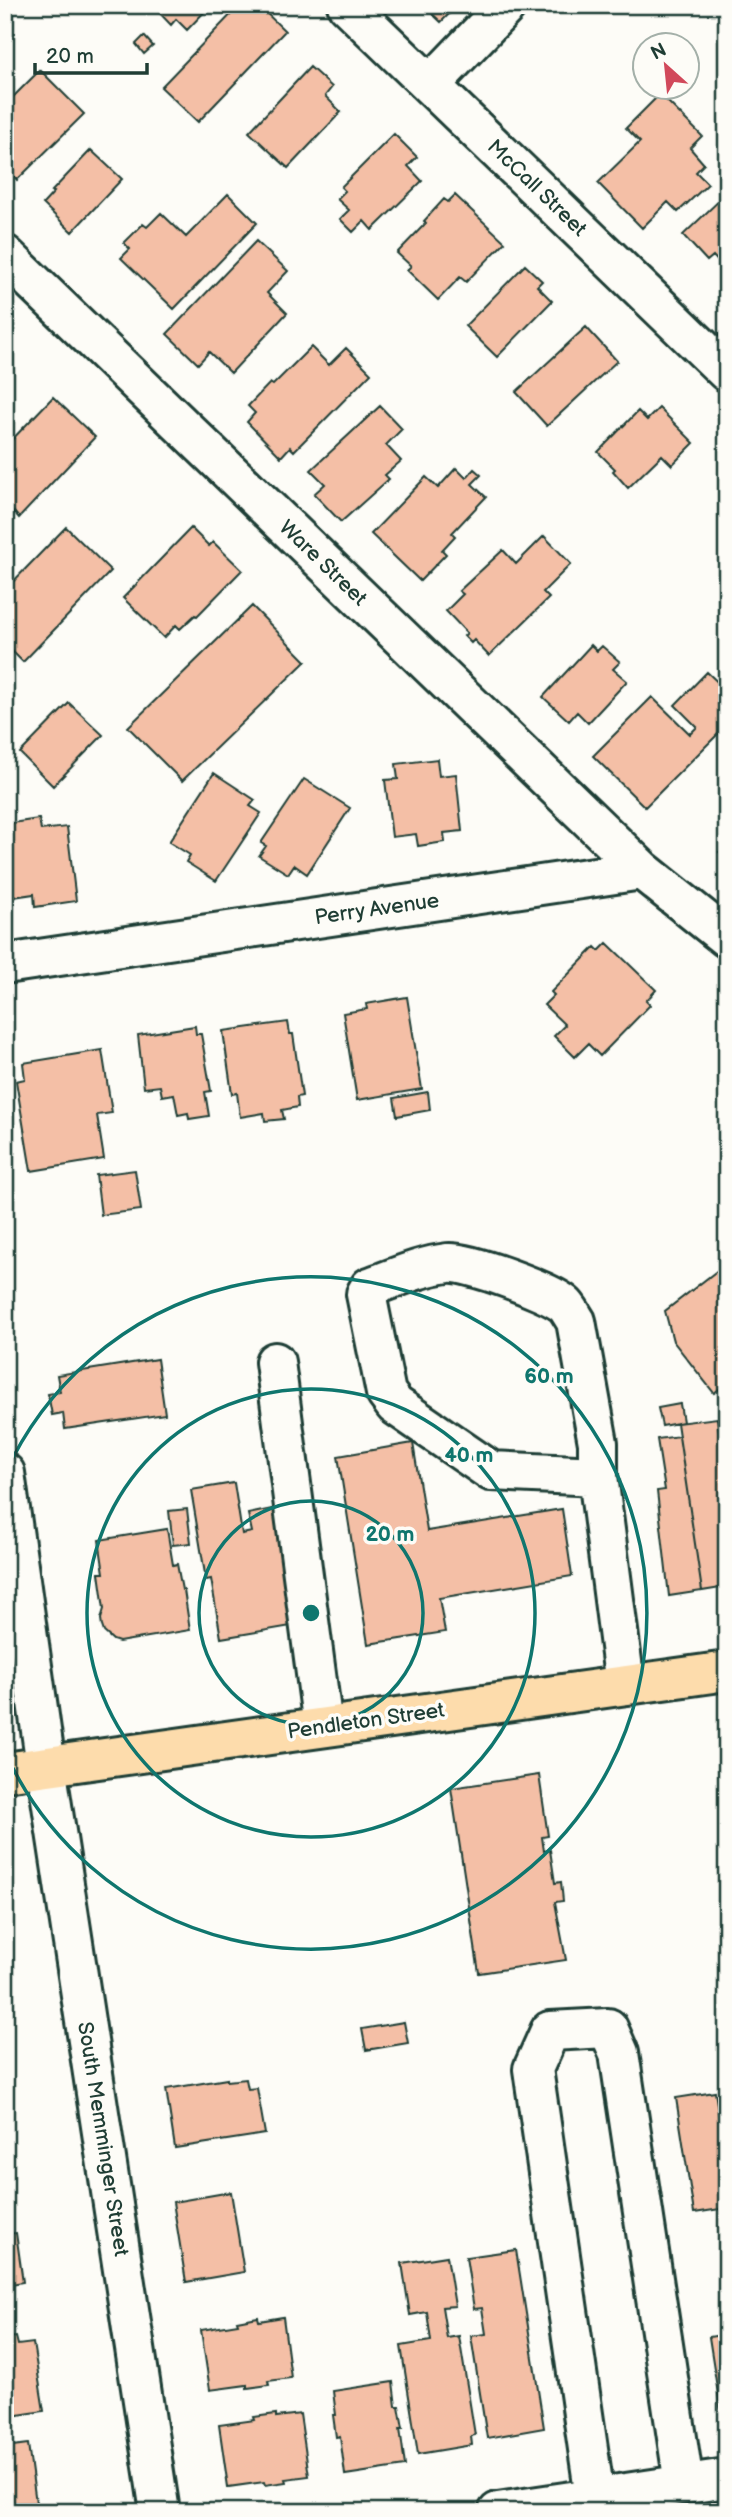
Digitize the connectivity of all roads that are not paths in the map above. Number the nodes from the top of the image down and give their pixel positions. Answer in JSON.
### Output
{"nodes":[{"id":1,"x":347,"y":5,"type":"edge"},
{"id":2,"x":507,"y":5,"type":"edge"},
{"id":3,"x":430,"y":85,"type":"junction"},
{"id":4,"x":5,"y":256,"type":"edge"},
{"id":5,"x":727,"y":372,"type":"edge"},
{"id":6,"x":642,"y":870,"type":"junction"},
{"id":7,"x":727,"y":938,"type":"edge"},
{"id":8,"x":5,"y":964,"type":"edge"},
{"id":9,"x":275,"y":1362,"type":"dead end"},
{"id":10,"x":5,"y":1473,"type":"edge"},
{"id":11,"x":598,"y":1476,"type":"junction"},
{"id":12,"x":727,"y":1671,"type":"edge"},
{"id":13,"x":625,"y":1685,"type":"junction"},
{"id":14,"x":323,"y":1727,"type":"junction"},
{"id":15,"x":46,"y":1766,"type":"junction"},
{"id":16,"x":5,"y":1773,"type":"edge"},
{"id":17,"x":727,"y":2478,"type":"edge"},
{"id":18,"x":684,"y":2484,"type":"junction"},
{"id":19,"x":596,"y":2497,"type":"junction"},
{"id":20,"x":160,"y":2512,"type":"edge"},
{"id":21,"x":498,"y":2512,"type":"edge"}],
"edges":[{"from":1,"to":3,"type":"street","name":"McCall Street"},
{"from":2,"to":3,"type":"street"},
{"from":3,"to":5,"type":"street","name":"McCall Street"},
{"from":4,"to":6,"type":"street","name":"Ware Street"},
{"from":6,"to":7,"type":"street"},
{"from":6,"to":8,"type":"street","name":"Perry Avenue"},
{"from":9,"to":14,"type":"street"},
{"from":10,"to":15,"type":"street","name":"South Memminger Street"},
{"from":11,"to":11,"type":"street"},
{"from":11,"to":13,"type":"street"},
{"from":12,"to":13,"type":"main road","name":"Pendleton Street"},
{"from":13,"to":14,"type":"main road","name":"Pendleton Street"},
{"from":14,"to":15,"type":"main road","name":"Pendleton Street"},
{"from":15,"to":16,"type":"main road","name":"Pendleton Street"},
{"from":15,"to":20,"type":"street","name":"South Memminger Street"},
{"from":17,"to":18,"type":"street"},
{"from":18,"to":19,"type":"street"},
{"from":18,"to":19,"type":"street"},
{"from":19,"to":21,"type":"street"}]}
